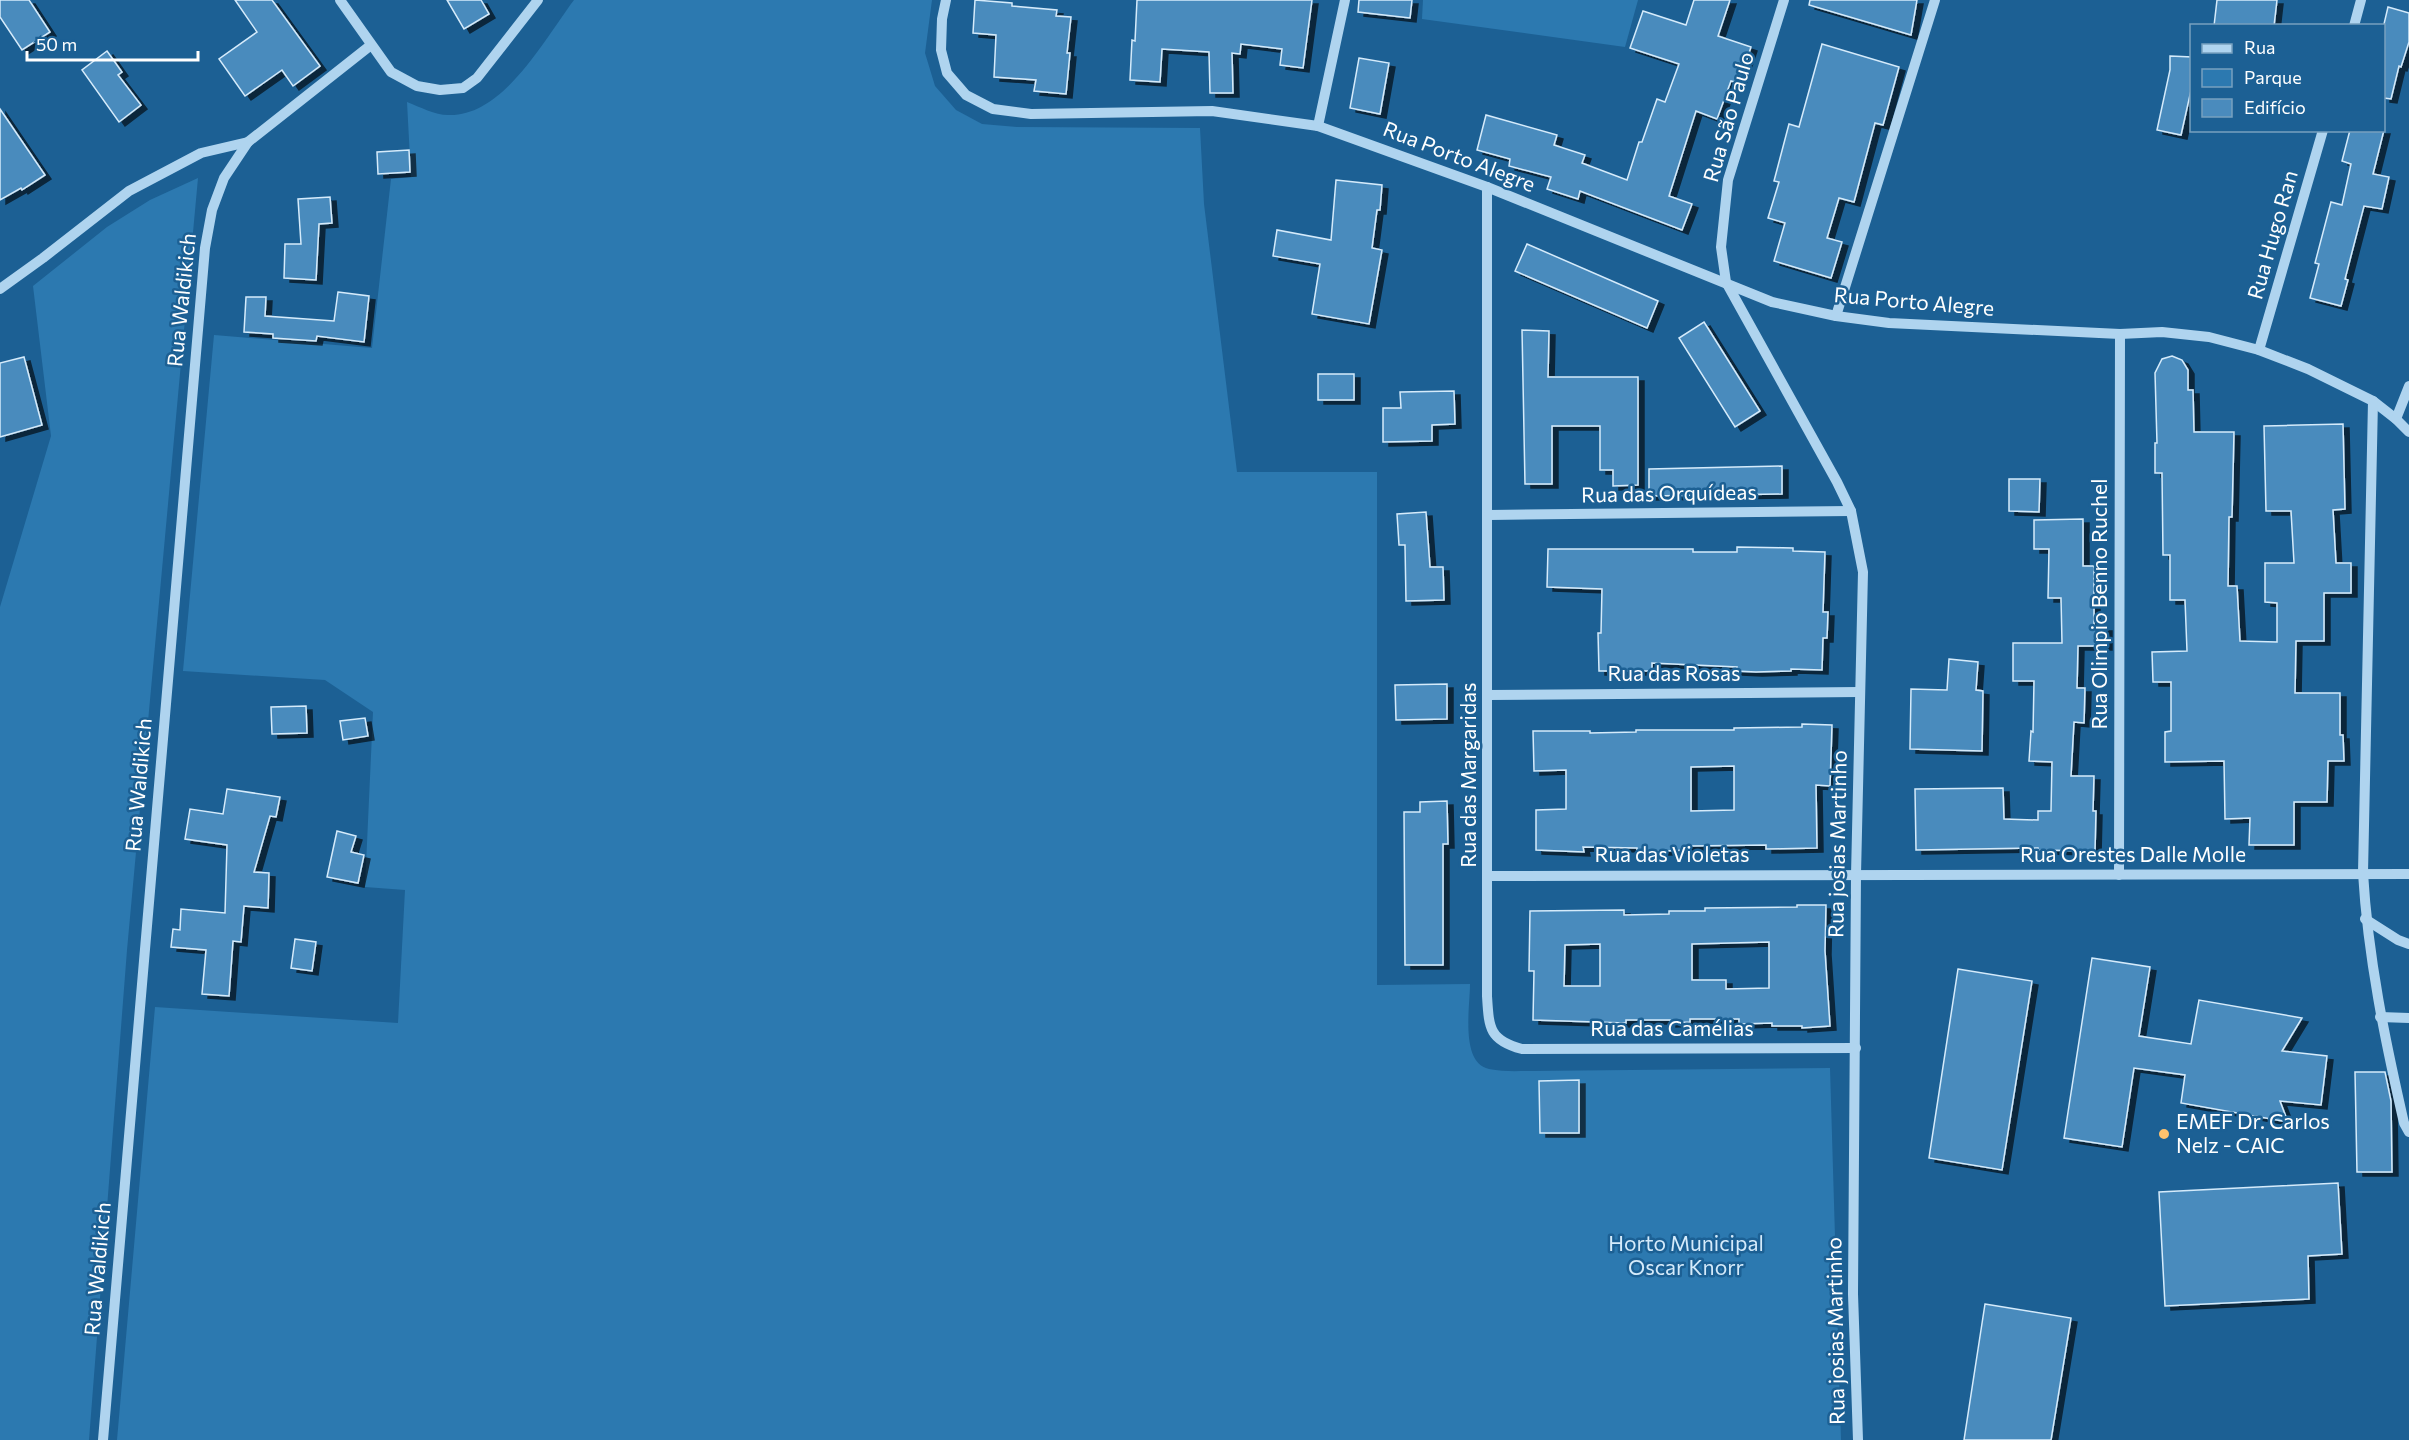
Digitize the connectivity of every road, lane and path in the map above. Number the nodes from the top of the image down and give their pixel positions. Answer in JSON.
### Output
{"nodes":[{"id":1,"x":340,"y":0,"type":"edge"},
{"id":2,"x":538,"y":0,"type":"edge"},
{"id":3,"x":946,"y":0,"type":"edge"},
{"id":4,"x":1345,"y":0,"type":"edge"},
{"id":5,"x":1785,"y":0,"type":"edge"},
{"id":6,"x":1935,"y":0,"type":"edge"},
{"id":7,"x":2361,"y":0,"type":"edge"},
{"id":8,"x":2355,"y":24,"type":"edge"},
{"id":9,"x":371,"y":45,"type":"junction"},
{"id":10,"x":1318,"y":126,"type":"junction"},
{"id":11,"x":2322,"y":132,"type":"edge"},
{"id":12,"x":248,"y":142,"type":"junction"},
{"id":13,"x":1487,"y":187,"type":"junction"},
{"id":14,"x":1726,"y":282,"type":"junction"},
{"id":15,"x":0,"y":289,"type":"edge"},
{"id":16,"x":1836,"y":316,"type":"junction"},
{"id":17,"x":2120,"y":334,"type":"junction"},
{"id":18,"x":2259,"y":350,"type":"junction"},
{"id":19,"x":2409,"y":386,"type":"edge"},
{"id":20,"x":2373,"y":401,"type":"junction"},
{"id":21,"x":2396,"y":419,"type":"junction"},
{"id":22,"x":2409,"y":432,"type":"edge"},
{"id":23,"x":1851,"y":511,"type":"junction"},
{"id":24,"x":1489,"y":515,"type":"junction"},
{"id":25,"x":1859,"y":692,"type":"junction"},
{"id":26,"x":1488,"y":695,"type":"junction"},
{"id":27,"x":2363,"y":873,"type":"junction"},
{"id":28,"x":1856,"y":874,"type":"junction"},
{"id":29,"x":2409,"y":874,"type":"edge"},
{"id":30,"x":2119,"y":875,"type":"junction"},
{"id":31,"x":1488,"y":876,"type":"junction"},
{"id":32,"x":2365,"y":919,"type":"junction"},
{"id":33,"x":2409,"y":944,"type":"edge"},
{"id":34,"x":2380,"y":1017,"type":"junction"},
{"id":35,"x":2409,"y":1018,"type":"edge"},
{"id":36,"x":1493,"y":1034,"type":"joint"},
{"id":37,"x":1856,"y":1048,"type":"junction"},
{"id":38,"x":2409,"y":1132,"type":"edge"},
{"id":39,"x":102,"y":1440,"type":"edge"},
{"id":40,"x":1858,"y":1440,"type":"edge"}],
"edges":[{"from":1,"to":9,"type":"street"},
{"from":2,"to":9,"type":"street"},
{"from":3,"to":10,"type":"street","name":"Rua Porto Alegre"},
{"from":4,"to":10,"type":"street"},
{"from":5,"to":14,"type":"street","name":"Rua São Paulo"},
{"from":6,"to":16,"type":"street"},
{"from":7,"to":8,"type":"street"},
{"from":9,"to":12,"type":"street"},
{"from":10,"to":13,"type":"street","name":"Rua Porto Alegre"},
{"from":11,"to":18,"type":"street","name":"Rua Hugo Ran"},
{"from":12,"to":15,"type":"street"},
{"from":12,"to":39,"type":"street","name":"Rua Waldikich"},
{"from":13,"to":14,"type":"street","name":"Rua Porto Alegre"},
{"from":13,"to":24,"type":"street","name":"Rua das Margaridas"},
{"from":14,"to":16,"type":"street","name":"Rua Porto Alegre"},
{"from":14,"to":23,"type":"street","name":"Rua josias Martinho"},
{"from":16,"to":17,"type":"street","name":"Rua Porto Alegre"},
{"from":17,"to":18,"type":"street","name":"Rua Porto Alegre"},
{"from":17,"to":30,"type":"street","name":"Rua Olimpio Benno Ruchel"},
{"from":18,"to":20,"type":"street","name":"Rua Porto Alegre"},
{"from":19,"to":21,"type":"street"},
{"from":20,"to":21,"type":"street","name":"Rua Porto Alegre"},
{"from":20,"to":27,"type":"street"},
{"from":21,"to":22,"type":"street","name":"Rua Porto Alegre"},
{"from":23,"to":24,"type":"street","name":"Rua das Orquídeas"},
{"from":23,"to":25,"type":"street","name":"Rua josias Martinho"},
{"from":24,"to":26,"type":"street","name":"Rua das Margaridas"},
{"from":25,"to":26,"type":"street","name":"Rua das Rosas"},
{"from":25,"to":28,"type":"street","name":"Rua josias Martinho"},
{"from":26,"to":31,"type":"street","name":"Rua das Margaridas"},
{"from":27,"to":29,"type":"street","name":"Rua Orestes Dalle Molle"},
{"from":27,"to":30,"type":"street","name":"Rua Orestes Dalle Molle"},
{"from":27,"to":32,"type":"street"},
{"from":28,"to":30,"type":"street","name":"Rua Orestes Dalle Molle"},
{"from":28,"to":31,"type":"street","name":"Rua das Violetas"},
{"from":28,"to":37,"type":"street","name":"Rua josias Martinho"},
{"from":31,"to":36,"type":"street","name":"Rua das Margaridas"},
{"from":32,"to":33,"type":"street"},
{"from":32,"to":34,"type":"street"},
{"from":34,"to":35,"type":"street"},
{"from":34,"to":38,"type":"street"},
{"from":36,"to":37,"type":"street","name":"Rua das Camélias"},
{"from":37,"to":40,"type":"street","name":"Rua josias Martinho"}]}
